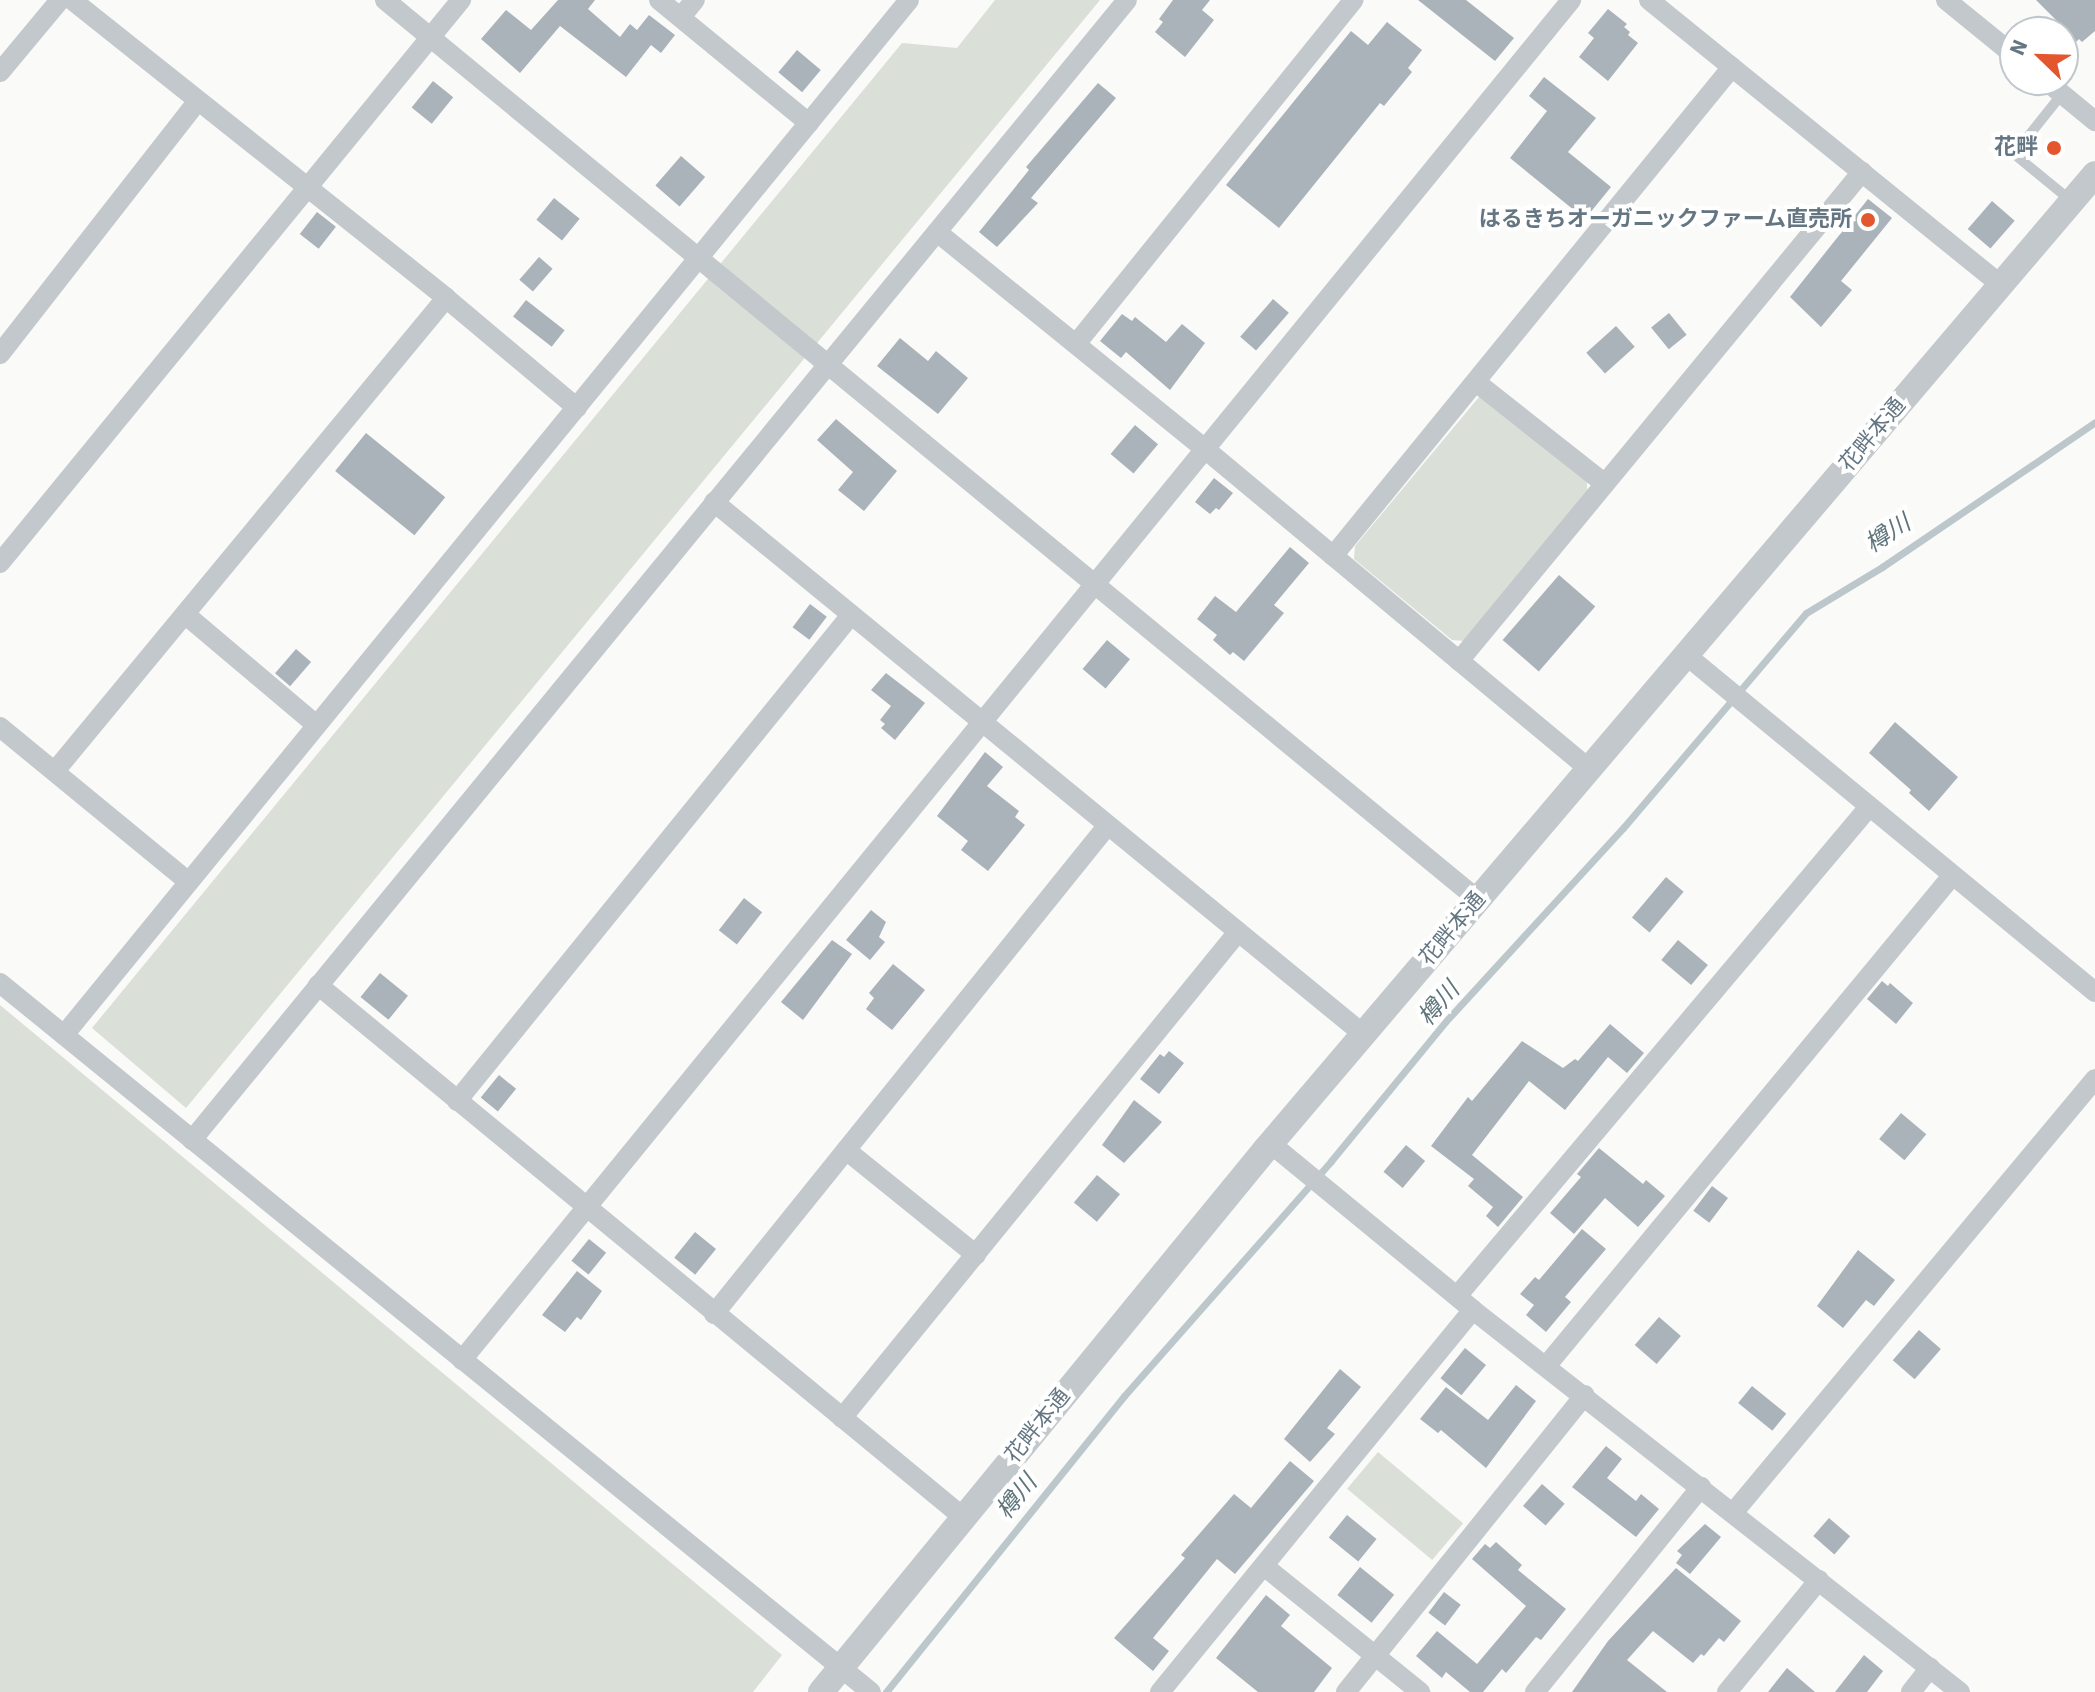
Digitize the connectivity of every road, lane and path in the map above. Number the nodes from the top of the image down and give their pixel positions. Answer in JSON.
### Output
{"nodes":[{"id":1,"x":60,"y":0,"type":"edge"},
{"id":2,"x":72,"y":0,"type":"edge"},
{"id":3,"x":385,"y":0,"type":"edge"},
{"id":4,"x":461,"y":0,"type":"edge"},
{"id":5,"x":659,"y":0,"type":"edge"},
{"id":6,"x":695,"y":0,"type":"edge"},
{"id":7,"x":909,"y":0,"type":"edge"},
{"id":8,"x":1127,"y":0,"type":"edge"},
{"id":9,"x":1354,"y":0,"type":"edge"},
{"id":10,"x":1571,"y":0,"type":"edge"},
{"id":11,"x":1649,"y":0,"type":"edge"},
{"id":12,"x":1946,"y":0,"type":"edge"},
{"id":13,"x":681,"y":17,"type":"junction"},
{"id":14,"x":430,"y":38,"type":"junction"},
{"id":15,"x":1999,"y":43,"type":"edge"},
{"id":16,"x":1732,"y":67,"type":"junction"},
{"id":17,"x":0,"y":72,"type":"edge"},
{"id":18,"x":2060,"y":96,"type":"edge"},
{"id":19,"x":2064,"y":96,"type":"edge"},
{"id":20,"x":197,"y":102,"type":"junction"},
{"id":21,"x":2095,"y":121,"type":"edge"},
{"id":22,"x":809,"y":123,"type":"junction"},
{"id":23,"x":1862,"y":172,"type":"junction"},
{"id":24,"x":2095,"y":174,"type":"edge"},
{"id":25,"x":307,"y":190,"type":"junction"},
{"id":26,"x":2072,"y":201,"type":"junction"},
{"id":27,"x":937,"y":232,"type":"junction"},
{"id":28,"x":700,"y":258,"type":"junction"},
{"id":29,"x":2001,"y":285,"type":"junction"},
{"id":30,"x":446,"y":298,"type":"junction"},
{"id":31,"x":1076,"y":344,"type":"junction"},
{"id":32,"x":0,"y":354,"type":"edge"},
{"id":33,"x":828,"y":364,"type":"junction"},
{"id":34,"x":1476,"y":382,"type":"junction"},
{"id":35,"x":577,"y":408,"type":"junction"},
{"id":36,"x":1205,"y":449,"type":"junction"},
{"id":37,"x":1605,"y":484,"type":"junction"},
{"id":38,"x":714,"y":502,"type":"junction"},
{"id":39,"x":1333,"y":556,"type":"junction"},
{"id":40,"x":0,"y":563,"type":"edge"},
{"id":41,"x":1093,"y":586,"type":"junction"},
{"id":42,"x":186,"y":615,"type":"junction"},
{"id":43,"x":851,"y":615,"type":"junction"},
{"id":44,"x":1686,"y":655,"type":"junction"},
{"id":45,"x":1459,"y":661,"type":"junction"},
{"id":46,"x":981,"y":723,"type":"junction"},
{"id":47,"x":316,"y":725,"type":"junction"},
{"id":48,"x":0,"y":727,"type":"edge"},
{"id":49,"x":1589,"y":769,"type":"junction"},
{"id":50,"x":55,"y":771,"type":"junction"},
{"id":51,"x":1869,"y":807,"type":"junction"},
{"id":52,"x":1107,"y":826,"type":"junction"},
{"id":53,"x":1952,"y":876,"type":"junction"},
{"id":54,"x":189,"y":882,"type":"junction"},
{"id":55,"x":1477,"y":899,"type":"junction"},
{"id":56,"x":1238,"y":932,"type":"junction"},
{"id":57,"x":0,"y":983,"type":"edge"},
{"id":58,"x":318,"y":985,"type":"junction"},
{"id":59,"x":2095,"y":992,"type":"edge"},
{"id":60,"x":1363,"y":1034,"type":"junction"},
{"id":61,"x":64,"y":1035,"type":"junction"},
{"id":62,"x":2095,"y":1079,"type":"edge"},
{"id":63,"x":457,"y":1101,"type":"junction"},
{"id":64,"x":192,"y":1140,"type":"junction"},
{"id":65,"x":1270,"y":1143,"type":"junction"},
{"id":66,"x":846,"y":1150,"type":"junction"},
{"id":67,"x":586,"y":1208,"type":"junction"},
{"id":68,"x":976,"y":1255,"type":"junction"},
{"id":69,"x":1458,"y":1295,"type":"junction"},
{"id":70,"x":1473,"y":1310,"type":"junction"},
{"id":71,"x":714,"y":1314,"type":"junction"},
{"id":72,"x":462,"y":1360,"type":"junction"},
{"id":73,"x":1547,"y":1365,"type":"junction"},
{"id":74,"x":1585,"y":1395,"type":"junction"},
{"id":75,"x":842,"y":1418,"type":"junction"},
{"id":76,"x":1701,"y":1487,"type":"junction"},
{"id":77,"x":1733,"y":1513,"type":"junction"},
{"id":78,"x":963,"y":1517,"type":"junction"},
{"id":79,"x":1264,"y":1566,"type":"junction"},
{"id":80,"x":1819,"y":1580,"type":"junction"},
{"id":81,"x":1375,"y":1656,"type":"junction"},
{"id":82,"x":840,"y":1667,"type":"junction"},
{"id":83,"x":1930,"y":1668,"type":"junction"},
{"id":84,"x":869,"y":1690,"type":"edge"},
{"id":85,"x":821,"y":1692,"type":"edge"},
{"id":86,"x":1160,"y":1692,"type":"edge"},
{"id":87,"x":1346,"y":1692,"type":"edge"},
{"id":88,"x":1420,"y":1692,"type":"edge"},
{"id":89,"x":1535,"y":1692,"type":"edge"},
{"id":90,"x":1727,"y":1692,"type":"edge"},
{"id":91,"x":1911,"y":1692,"type":"edge"},
{"id":92,"x":1960,"y":1692,"type":"edge"}],
"edges":[{"from":1,"to":17,"type":"street"},
{"from":2,"to":20,"type":"street"},
{"from":3,"to":14,"type":"street"},
{"from":4,"to":14,"type":"street"},
{"from":5,"to":13,"type":"street"},
{"from":6,"to":13,"type":"street"},
{"from":7,"to":22,"type":"street"},
{"from":8,"to":27,"type":"street"},
{"from":9,"to":31,"type":"street"},
{"from":10,"to":36,"type":"street"},
{"from":11,"to":16,"type":"street"},
{"from":12,"to":15,"type":"street"},
{"from":13,"to":22,"type":"street"},
{"from":14,"to":25,"type":"street"},
{"from":14,"to":28,"type":"street"},
{"from":16,"to":23,"type":"street"},
{"from":16,"to":34,"type":"street"},
{"from":18,"to":26,"type":"lane"},
{"from":19,"to":21,"type":"street"},
{"from":20,"to":25,"type":"street"},
{"from":20,"to":32,"type":"street"},
{"from":22,"to":28,"type":"street"},
{"from":23,"to":29,"type":"street"},
{"from":23,"to":37,"type":"street"},
{"from":24,"to":26,"type":"street","name":"花畔本通"},
{"from":25,"to":30,"type":"street"},
{"from":25,"to":40,"type":"street"},
{"from":26,"to":29,"type":"street","name":"花畔本通"},
{"from":27,"to":31,"type":"street"},
{"from":27,"to":33,"type":"street"},
{"from":28,"to":33,"type":"street"},
{"from":28,"to":35,"type":"street"},
{"from":29,"to":44,"type":"street","name":"花畔本通"},
{"from":30,"to":35,"type":"street"},
{"from":30,"to":42,"type":"street"},
{"from":31,"to":36,"type":"street"},
{"from":33,"to":38,"type":"street"},
{"from":33,"to":41,"type":"street"},
{"from":34,"to":37,"type":"street"},
{"from":34,"to":39,"type":"street"},
{"from":35,"to":47,"type":"street"},
{"from":36,"to":39,"type":"street"},
{"from":36,"to":41,"type":"street"},
{"from":37,"to":45,"type":"street"},
{"from":38,"to":43,"type":"street"},
{"from":38,"to":58,"type":"street"},
{"from":39,"to":45,"type":"street"},
{"from":41,"to":46,"type":"street"},
{"from":41,"to":55,"type":"street"},
{"from":42,"to":47,"type":"street"},
{"from":42,"to":50,"type":"street"},
{"from":43,"to":46,"type":"street"},
{"from":43,"to":63,"type":"street"},
{"from":44,"to":49,"type":"street","name":"花畔本通"},
{"from":44,"to":51,"type":"street"},
{"from":45,"to":49,"type":"street"},
{"from":46,"to":52,"type":"street"},
{"from":46,"to":67,"type":"street"},
{"from":47,"to":54,"type":"street"},
{"from":48,"to":50,"type":"street"},
{"from":49,"to":55,"type":"street","name":"花畔本通"},
{"from":50,"to":54,"type":"street"},
{"from":51,"to":53,"type":"street"},
{"from":51,"to":69,"type":"street"},
{"from":52,"to":56,"type":"street"},
{"from":52,"to":66,"type":"street"},
{"from":53,"to":59,"type":"street"},
{"from":53,"to":73,"type":"street"},
{"from":54,"to":61,"type":"street"},
{"from":55,"to":60,"type":"street","name":"花畔本通"},
{"from":56,"to":60,"type":"street"},
{"from":56,"to":68,"type":"street"},
{"from":57,"to":61,"type":"street"},
{"from":58,"to":63,"type":"street"},
{"from":58,"to":64,"type":"street"},
{"from":60,"to":65,"type":"street","name":"花畔本通"},
{"from":61,"to":64,"type":"street"},
{"from":62,"to":77,"type":"street"},
{"from":63,"to":67,"type":"street"},
{"from":64,"to":72,"type":"street"},
{"from":65,"to":69,"type":"street"},
{"from":65,"to":78,"type":"street","name":"花畔本通"},
{"from":66,"to":68,"type":"street"},
{"from":66,"to":71,"type":"street"},
{"from":67,"to":71,"type":"street"},
{"from":67,"to":72,"type":"street"},
{"from":68,"to":75,"type":"street"},
{"from":69,"to":70,"type":"street"},
{"from":70,"to":73,"type":"street"},
{"from":70,"to":79,"type":"street"},
{"from":71,"to":75,"type":"street"},
{"from":72,"to":82,"type":"street"},
{"from":73,"to":74,"type":"street"},
{"from":74,"to":76,"type":"street"},
{"from":74,"to":81,"type":"street"},
{"from":75,"to":78,"type":"street"},
{"from":76,"to":77,"type":"street"},
{"from":76,"to":89,"type":"street"},
{"from":77,"to":80,"type":"street"},
{"from":78,"to":82,"type":"street","name":"花畔本通"},
{"from":79,"to":81,"type":"street"},
{"from":79,"to":86,"type":"street"},
{"from":80,"to":83,"type":"street"},
{"from":80,"to":90,"type":"street"},
{"from":81,"to":87,"type":"street"},
{"from":81,"to":88,"type":"street"},
{"from":82,"to":84,"type":"street"},
{"from":82,"to":85,"type":"street","name":"花畔本通"},
{"from":83,"to":91,"type":"street"},
{"from":83,"to":92,"type":"street"}]}
